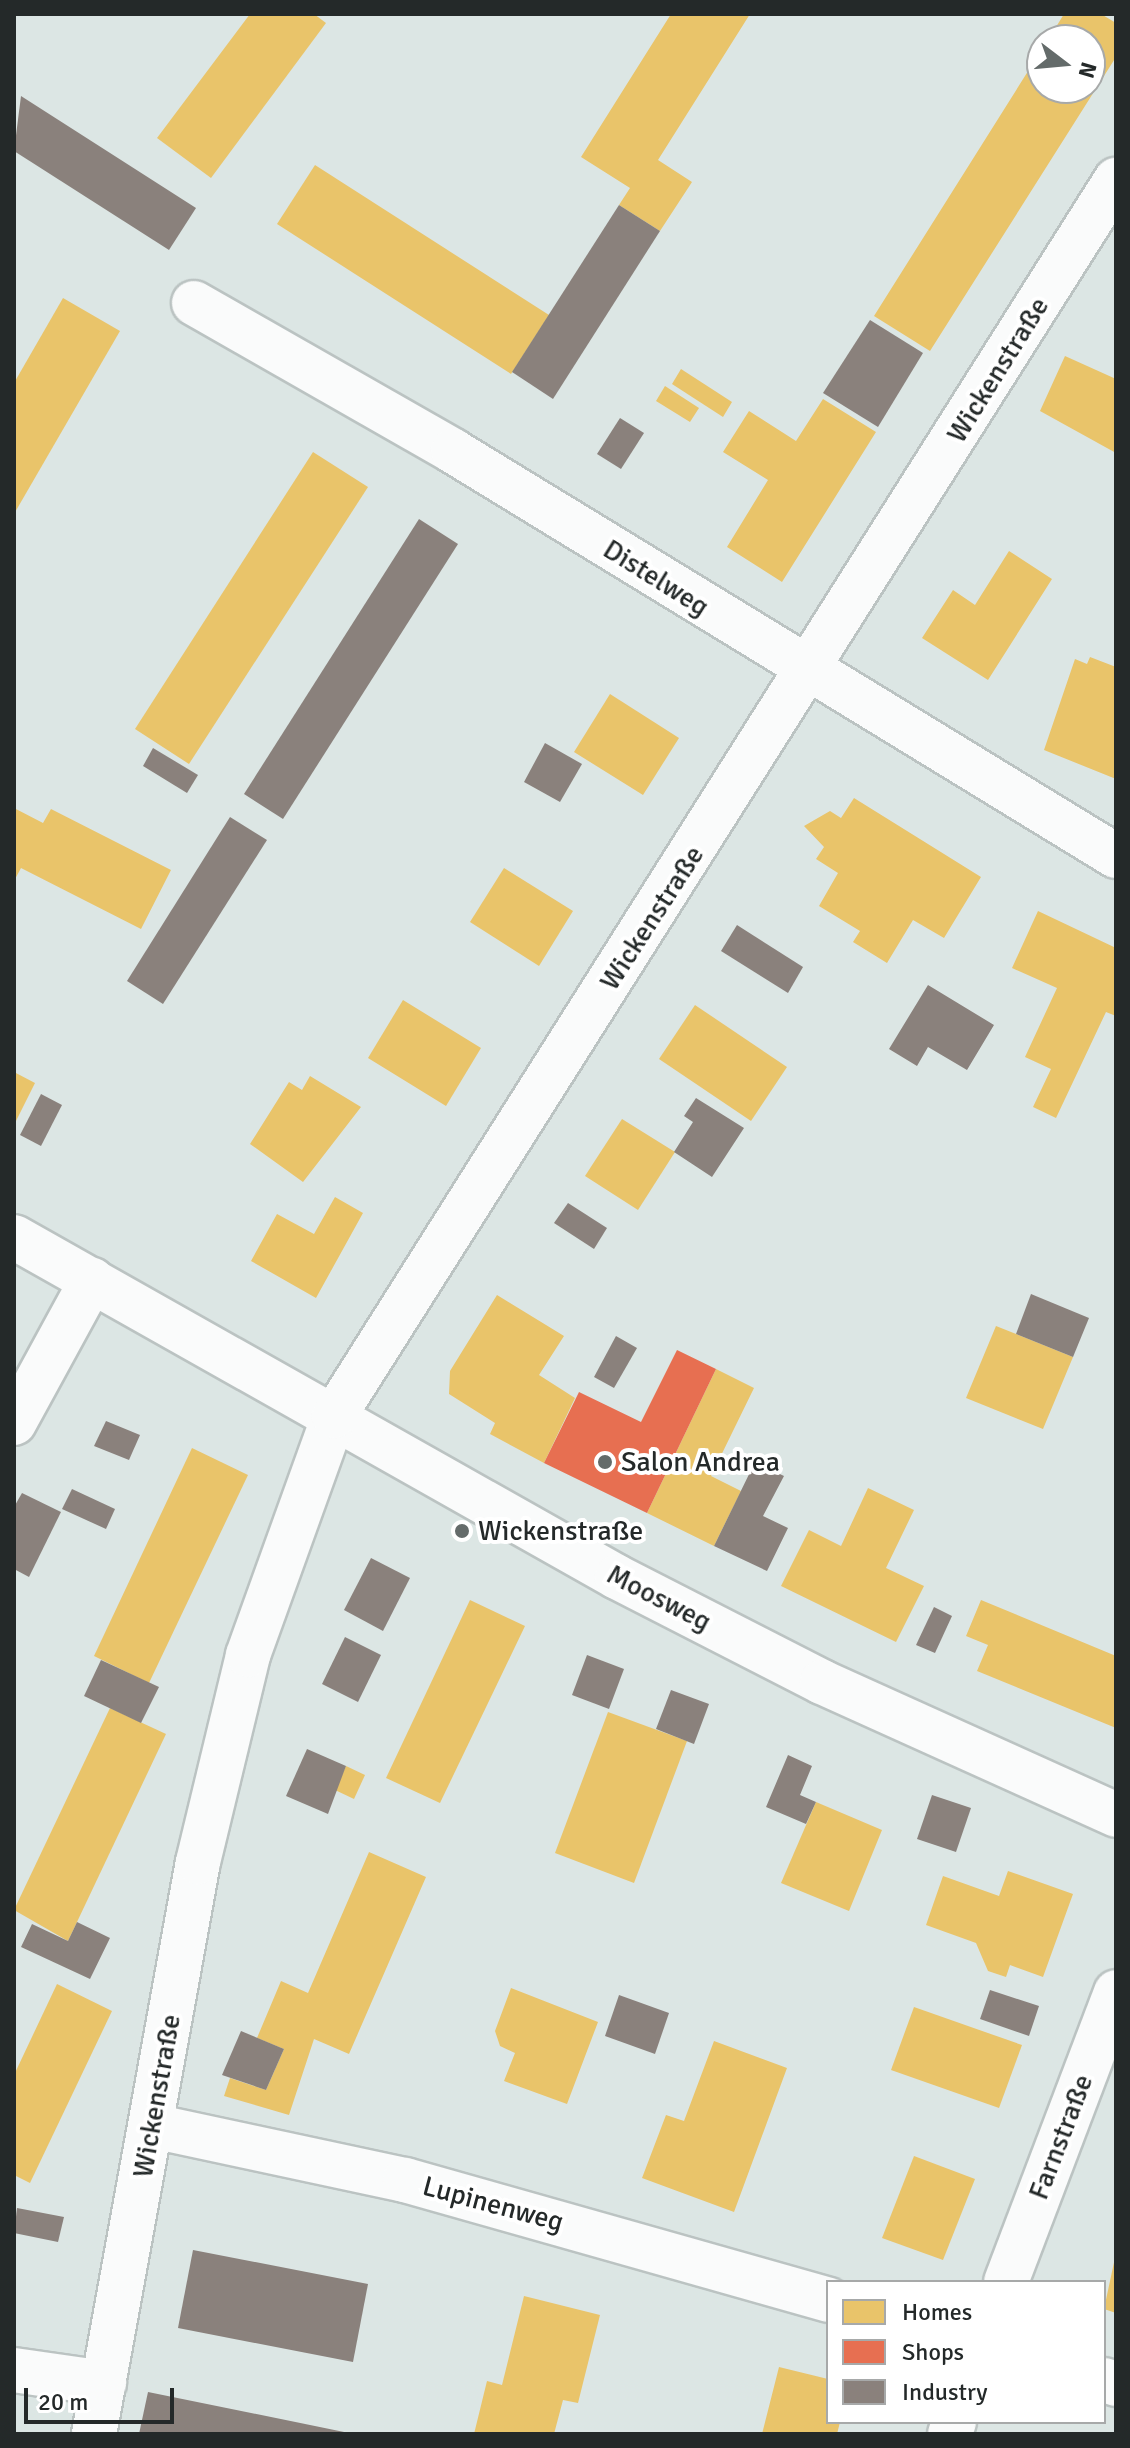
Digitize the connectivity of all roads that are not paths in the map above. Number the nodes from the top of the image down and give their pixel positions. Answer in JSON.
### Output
{"nodes":[{"id":1,"x":1116,"y":180,"type":"edge"},
{"id":2,"x":194,"y":303,"type":"dead end"},
{"id":3,"x":808,"y":673,"type":"junction"},
{"id":4,"x":1116,"y":856,"type":"edge"},
{"id":5,"x":14,"y":1237,"type":"edge"},
{"id":6,"x":92,"y":1280,"type":"junction"},
{"id":7,"x":334,"y":1416,"type":"junction"},
{"id":8,"x":14,"y":1423,"type":"edge"},
{"id":9,"x":1116,"y":1815,"type":"edge"},
{"id":10,"x":1116,"y":1992,"type":"edge"},
{"id":11,"x":153,"y":2126,"type":"junction"},
{"id":12,"x":1007,"y":2280,"type":"edge"},
{"id":13,"x":826,"y":2299,"type":"edge"},
{"id":14,"x":14,"y":2370,"type":"edge"},
{"id":15,"x":104,"y":2383,"type":"junction"},
{"id":16,"x":94,"y":2434,"type":"edge"}],
"edges":[{"from":1,"to":3,"type":"street","name":"Wickenstraße"},
{"from":2,"to":3,"type":"street","name":"Distelweg"},
{"from":3,"to":4,"type":"street","name":"Distelweg"},
{"from":3,"to":7,"type":"street","name":"Wickenstraße"},
{"from":5,"to":6,"type":"street","name":"Moosweg"},
{"from":6,"to":7,"type":"street","name":"Moosweg"},
{"from":6,"to":8,"type":"street"},
{"from":7,"to":9,"type":"street","name":"Moosweg"},
{"from":7,"to":11,"type":"street","name":"Wickenstraße"},
{"from":10,"to":12,"type":"street","name":"Farnstraße"},
{"from":11,"to":13,"type":"street","name":"Lupinenweg"},
{"from":11,"to":15,"type":"street","name":"Wickenstraße"},
{"from":14,"to":15,"type":"street"},
{"from":15,"to":16,"type":"street","name":"Wickenstraße"}]}
